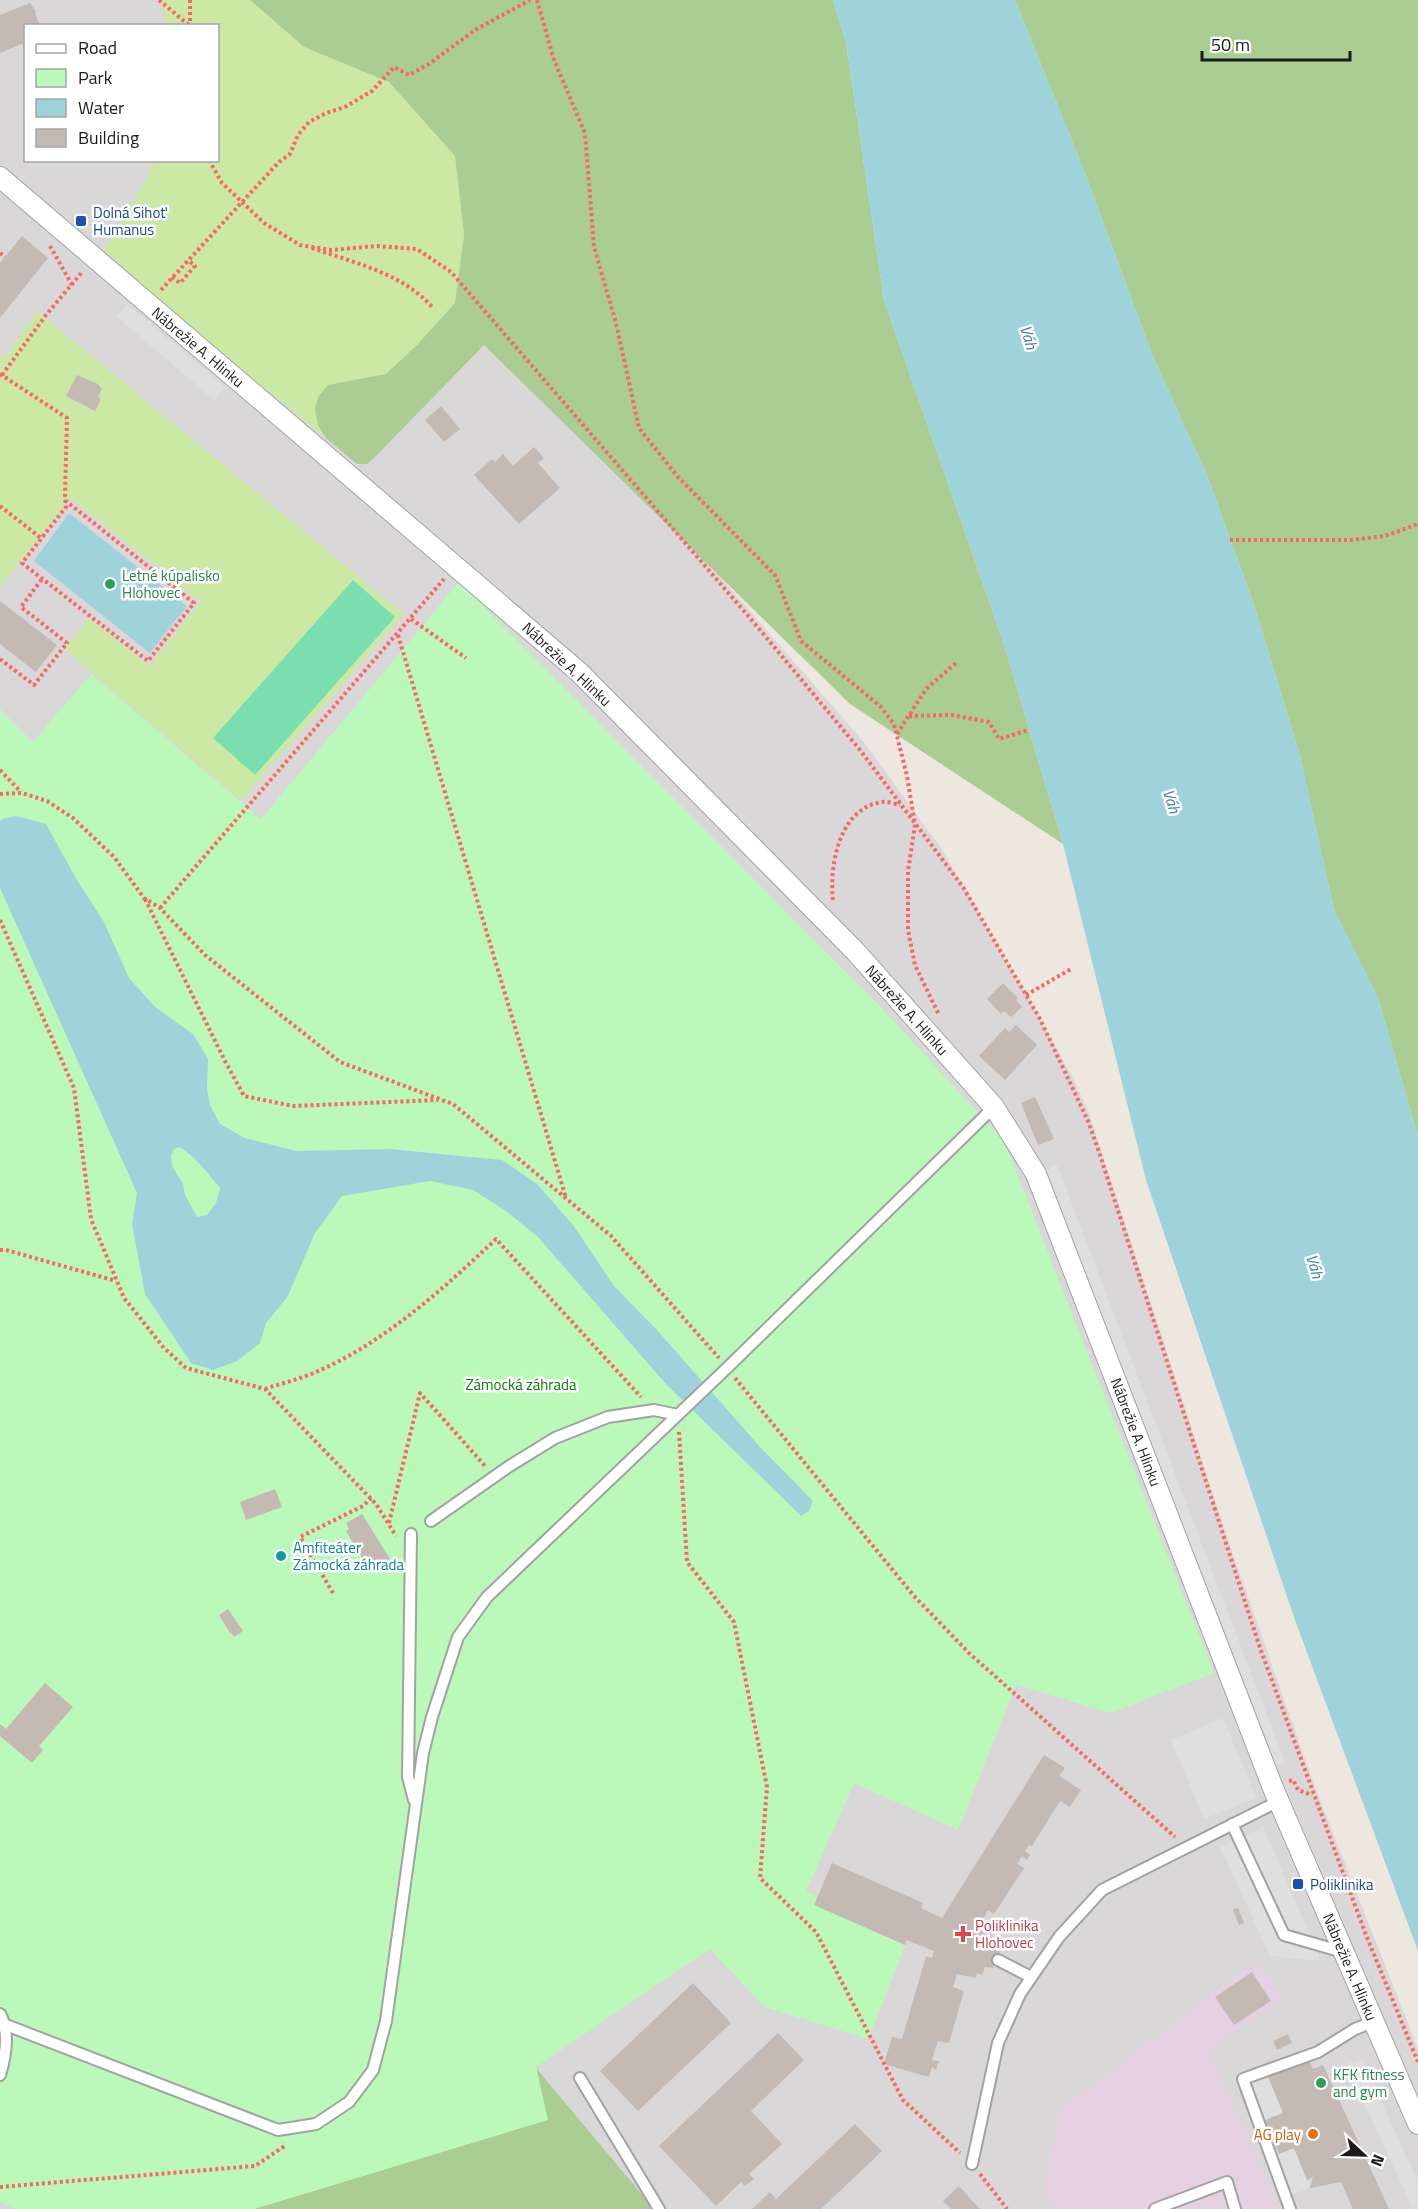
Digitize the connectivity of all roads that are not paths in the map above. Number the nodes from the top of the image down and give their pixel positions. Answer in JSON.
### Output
{"nodes":[{"id":1,"x":0,"y":177,"type":"edge"},
{"id":2,"x":994,"y":1107,"type":"junction"},
{"id":3,"x":681,"y":1412,"type":"junction"},
{"id":4,"x":431,"y":1521,"type":"dead end"},
{"id":5,"x":411,"y":1534,"type":"dead end"},
{"id":6,"x":1282,"y":1792,"type":"junction"},
{"id":7,"x":416,"y":1806,"type":"junction"},
{"id":8,"x":1232,"y":1824,"type":"junction"},
{"id":9,"x":1343,"y":1952,"type":"junction"},
{"id":10,"x":998,"y":1960,"type":"dead end"},
{"id":11,"x":1031,"y":1977,"type":"junction"},
{"id":12,"x":0,"y":2014,"type":"edge"},
{"id":13,"x":1373,"y":2022,"type":"junction"},
{"id":14,"x":6,"y":2025,"type":"junction"},
{"id":15,"x":0,"y":2075,"type":"edge"},
{"id":16,"x":580,"y":2078,"type":"dead end"},
{"id":17,"x":1418,"y":2124,"type":"edge"},
{"id":18,"x":972,"y":2164,"type":"road end"},
{"id":19,"x":659,"y":2209,"type":"edge"},
{"id":20,"x":1155,"y":2209,"type":"edge"},
{"id":21,"x":1235,"y":2209,"type":"edge"},
{"id":22,"x":1290,"y":2209,"type":"edge"}],
"edges":[{"from":1,"to":2,"type":"street","name":"Nábrežie A. Hlinku"},
{"from":2,"to":3,"type":"lane"},
{"from":2,"to":6,"type":"street","name":"Nábrežie A. Hlinku"},
{"from":3,"to":4,"type":"lane"},
{"from":3,"to":7,"type":"lane"},
{"from":5,"to":7,"type":"lane"},
{"from":6,"to":8,"type":"lane"},
{"from":6,"to":9,"type":"street","name":"Nábrežie A. Hlinku"},
{"from":7,"to":14,"type":"lane"},
{"from":8,"to":9,"type":"lane"},
{"from":8,"to":11,"type":"lane"},
{"from":9,"to":13,"type":"street","name":"Nábrežie A. Hlinku"},
{"from":10,"to":11,"type":"lane"},
{"from":11,"to":18,"type":"lane"},
{"from":12,"to":14,"type":"lane"},
{"from":13,"to":17,"type":"street","name":"Nábrežie A. Hlinku"},
{"from":13,"to":22,"type":"lane"},
{"from":14,"to":15,"type":"lane"},
{"from":16,"to":19,"type":"lane"},
{"from":20,"to":21,"type":"lane"}]}
